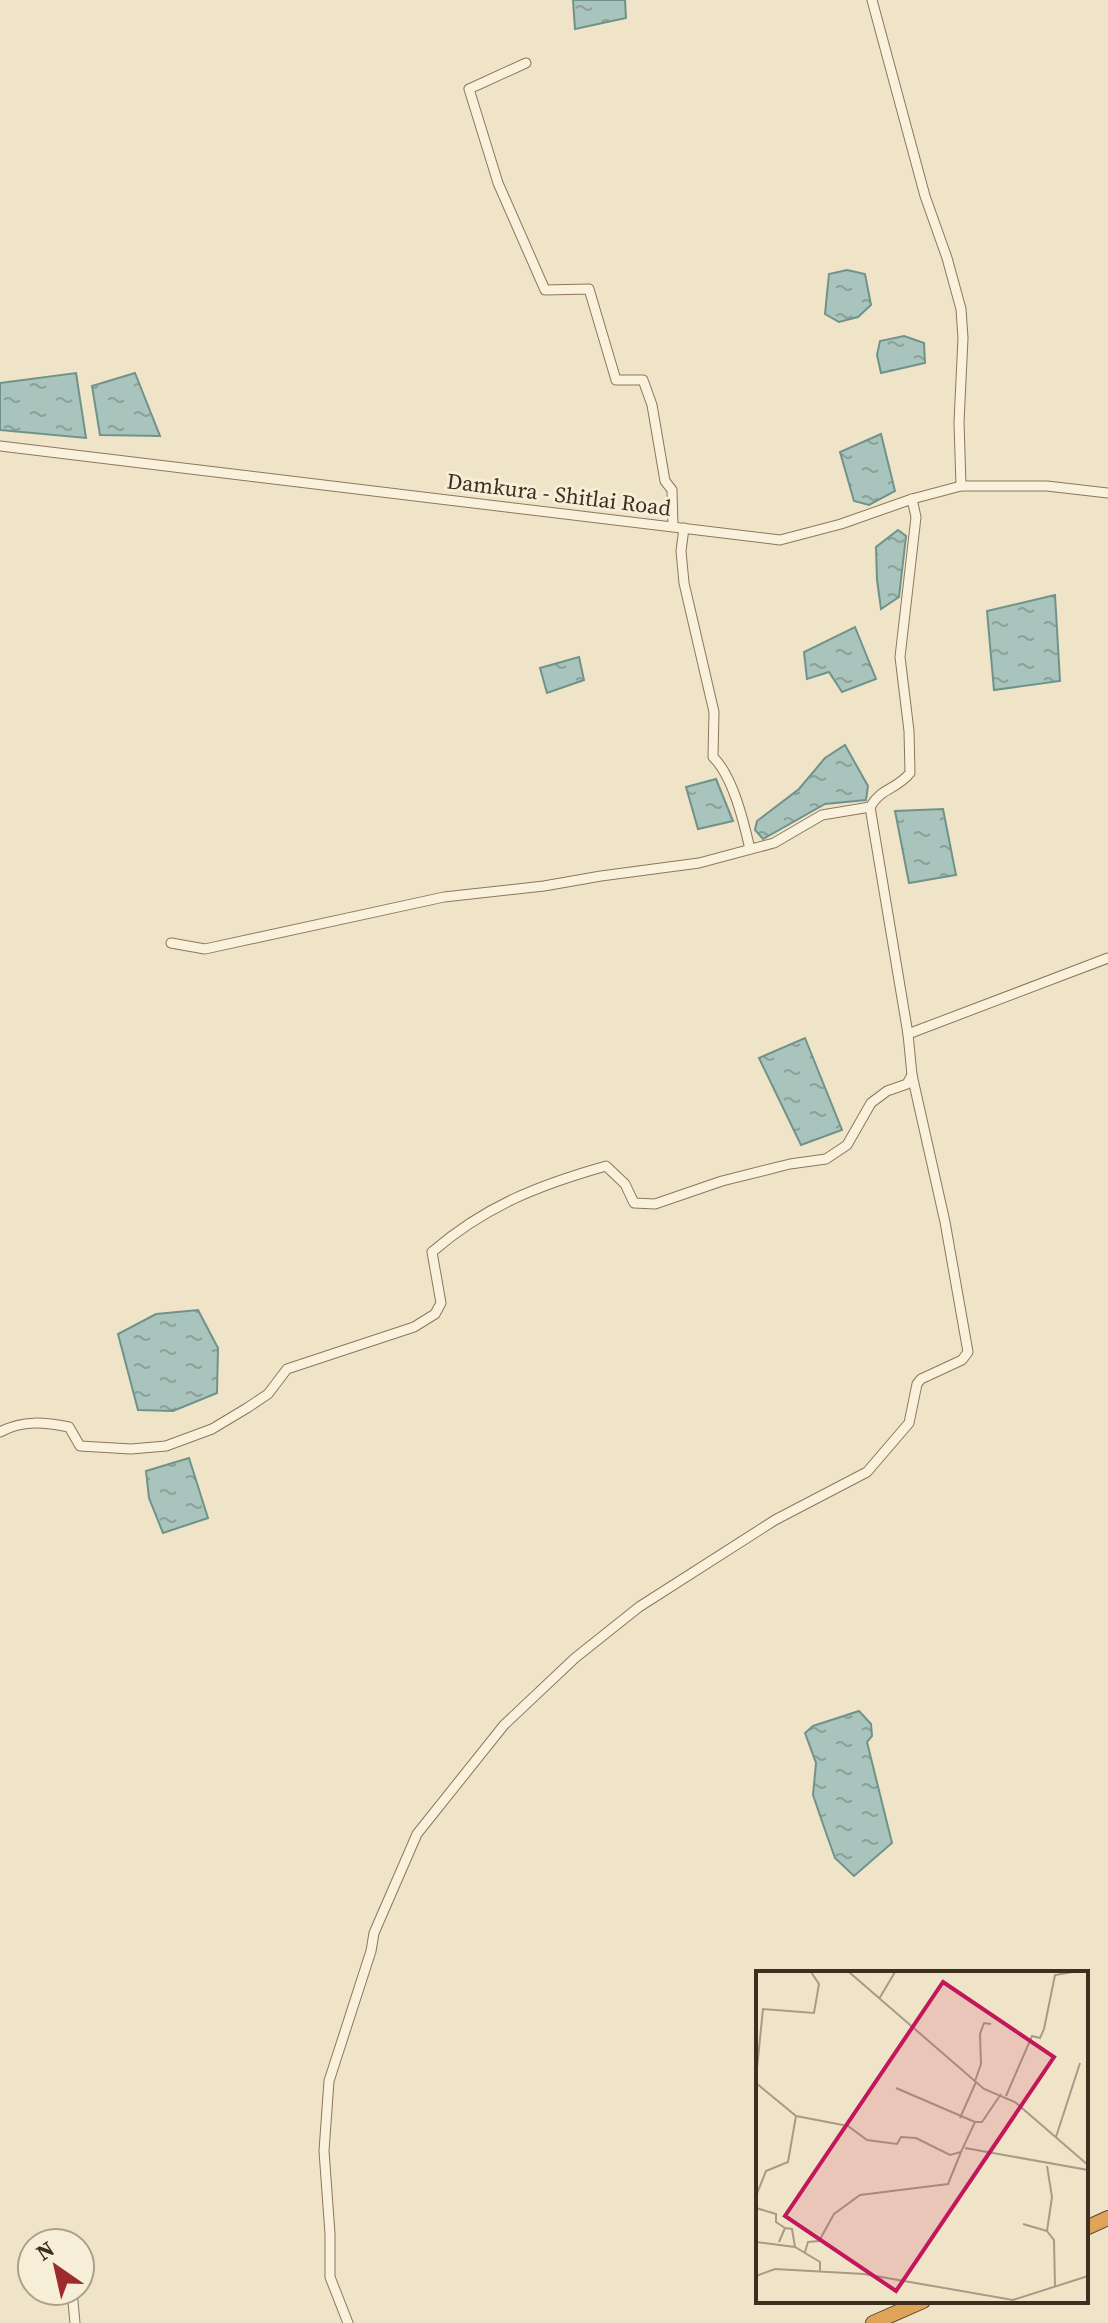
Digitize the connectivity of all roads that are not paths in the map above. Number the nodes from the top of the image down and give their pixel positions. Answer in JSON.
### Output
{"nodes":[{"id":1,"x":872,"y":0,"type":"edge"},
{"id":2,"x":526,"y":63,"type":"dead end"},
{"id":3,"x":0,"y":446,"type":"edge"},
{"id":4,"x":961,"y":486,"type":"junction"},
{"id":5,"x":1108,"y":493,"type":"edge"},
{"id":6,"x":912,"y":499,"type":"junction"},
{"id":7,"x":673,"y":526,"type":"junction"},
{"id":8,"x":684,"y":528,"type":"junction"},
{"id":9,"x":870,"y":807,"type":"junction"},
{"id":10,"x":750,"y":849,"type":"junction"},
{"id":11,"x":171,"y":943,"type":"dead end"},
{"id":12,"x":1108,"y":958,"type":"edge"},
{"id":13,"x":908,"y":1034,"type":"junction"},
{"id":14,"x":912,"y":1075,"type":"junction"},
{"id":15,"x":0,"y":1432,"type":"edge"},
{"id":16,"x":1108,"y":2218,"type":"edge"},
{"id":17,"x":1088,"y":2227,"type":"edge"},
{"id":18,"x":918,"y":2303,"type":"edge"},
{"id":19,"x":348,"y":2323,"type":"edge"},
{"id":20,"x":873,"y":2323,"type":"edge"}],
"edges":[{"from":1,"to":4,"type":"street"},
{"from":2,"to":7,"type":"street"},
{"from":3,"to":7,"type":"street","name":"Damkura - Shitlai Road"},
{"from":4,"to":5,"type":"street","name":"Damkura - Shitlai Road"},
{"from":4,"to":6,"type":"street","name":"Damkura - Shitlai Road"},
{"from":6,"to":8,"type":"street","name":"Damkura - Shitlai Road"},
{"from":6,"to":9,"type":"street"},
{"from":7,"to":8,"type":"street","name":"Damkura - Shitlai Road"},
{"from":8,"to":10,"type":"street"},
{"from":9,"to":10,"type":"street"},
{"from":9,"to":13,"type":"street"},
{"from":10,"to":11,"type":"street"},
{"from":12,"to":13,"type":"street"},
{"from":13,"to":14,"type":"street"},
{"from":14,"to":15,"type":"street"},
{"from":14,"to":19,"type":"street"},
{"from":16,"to":17,"type":"highway"},
{"from":18,"to":20,"type":"highway"}]}
